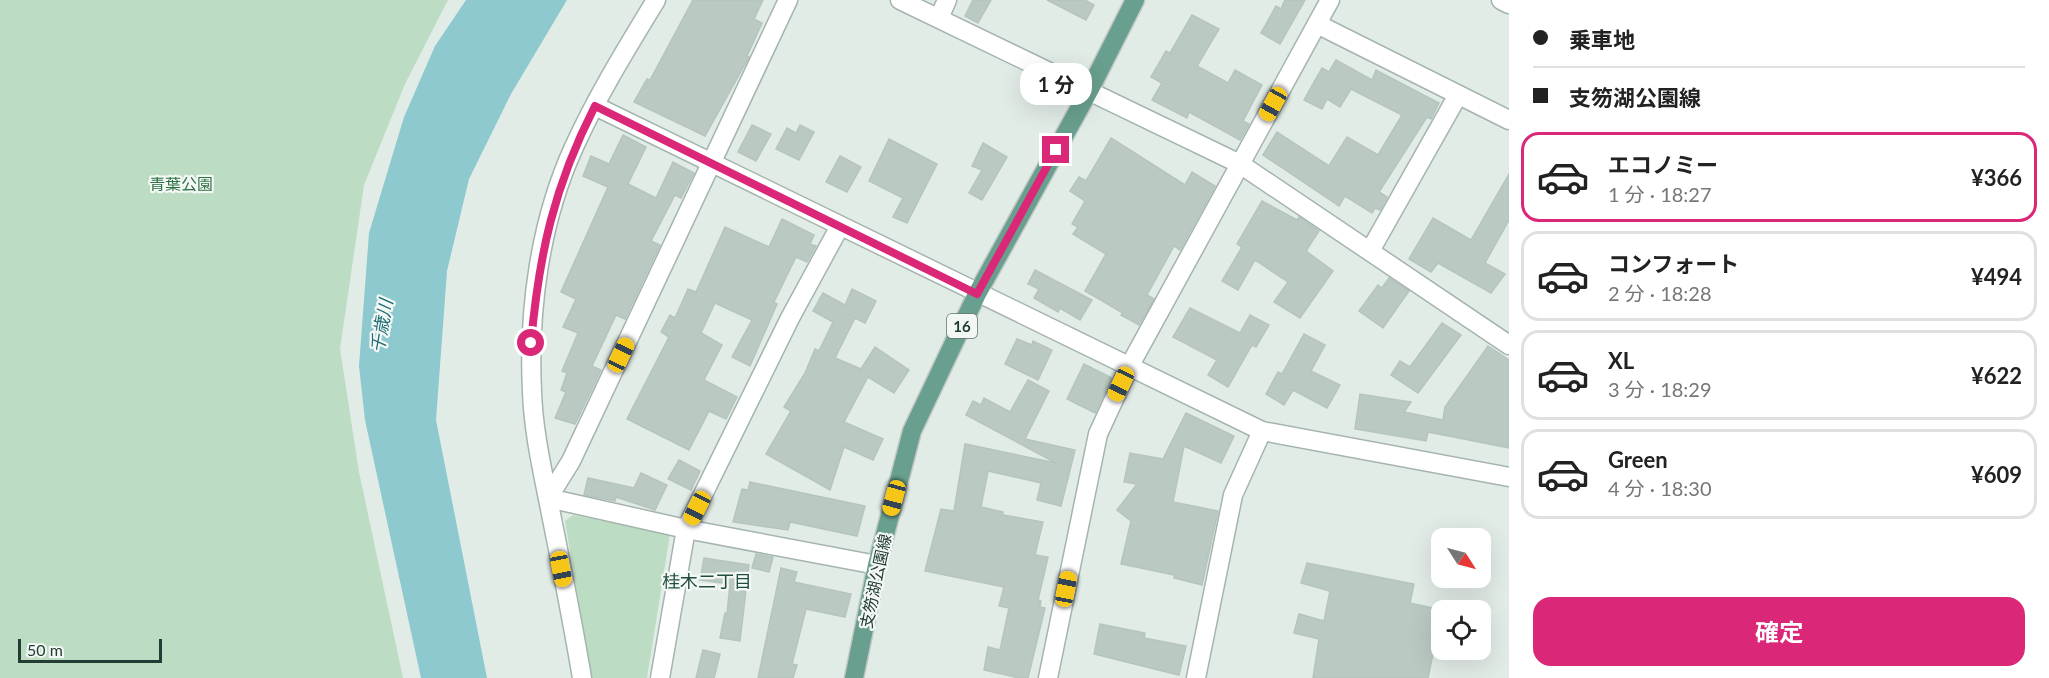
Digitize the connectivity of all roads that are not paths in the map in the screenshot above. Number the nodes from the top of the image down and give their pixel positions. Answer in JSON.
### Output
{"nodes":[{"id":1,"x":656,"y":0,"type":"edge"},
{"id":2,"x":788,"y":0,"type":"edge"},
{"id":3,"x":900,"y":0,"type":"edge"},
{"id":4,"x":947,"y":0,"type":"edge"},
{"id":5,"x":1135,"y":0,"type":"edge"},
{"id":6,"x":1330,"y":0,"type":"edge"},
{"id":7,"x":1501,"y":0,"type":"edge"},
{"id":8,"x":1509,"y":4,"type":"edge"},
{"id":9,"x":939,"y":18,"type":"junction"},
{"id":10,"x":1317,"y":24,"type":"junction"},
{"id":11,"x":1090,"y":89,"type":"junction"},
{"id":12,"x":1458,"y":95,"type":"junction"},
{"id":13,"x":595,"y":106,"type":"junction"},
{"id":14,"x":1509,"y":120,"type":"edge"},
{"id":15,"x":710,"y":163,"type":"junction"},
{"id":16,"x":1240,"y":164,"type":"junction"},
{"id":17,"x":840,"y":226,"type":"junction"},
{"id":18,"x":1370,"y":251,"type":"junction"},
{"id":19,"x":977,"y":294,"type":"junction"},
{"id":20,"x":1509,"y":345,"type":"edge"},
{"id":21,"x":1129,"y":367,"type":"junction"},
{"id":22,"x":1262,"y":431,"type":"junction"},
{"id":23,"x":1509,"y":477,"type":"edge"},
{"id":24,"x":548,"y":498,"type":"junction"},
{"id":25,"x":686,"y":529,"type":"junction"},
{"id":26,"x":877,"y":565,"type":"junction"},
{"id":27,"x":582,"y":678,"type":"edge"},
{"id":28,"x":660,"y":678,"type":"edge"},
{"id":29,"x":854,"y":678,"type":"edge"},
{"id":30,"x":1048,"y":678,"type":"edge"},
{"id":31,"x":1196,"y":678,"type":"edge"}],
"edges":[{"from":1,"to":13,"type":"street"},
{"from":2,"to":15,"type":"street"},
{"from":3,"to":9,"type":"street"},
{"from":4,"to":9,"type":"street"},
{"from":5,"to":11,"type":"main road","name":"支笏湖公園線","number":"16"},
{"from":6,"to":10,"type":"street"},
{"from":7,"to":8,"type":"street"},
{"from":9,"to":11,"type":"street"},
{"from":10,"to":12,"type":"street"},
{"from":10,"to":16,"type":"street"},
{"from":11,"to":16,"type":"street"},
{"from":11,"to":19,"type":"main road","name":"支笏湖公園線","number":"16"},
{"from":12,"to":14,"type":"street"},
{"from":12,"to":18,"type":"street"},
{"from":13,"to":15,"type":"street"},
{"from":13,"to":24,"type":"street"},
{"from":15,"to":17,"type":"street"},
{"from":15,"to":24,"type":"street"},
{"from":16,"to":18,"type":"street"},
{"from":16,"to":21,"type":"street"},
{"from":17,"to":19,"type":"street"},
{"from":17,"to":25,"type":"street"},
{"from":18,"to":20,"type":"street"},
{"from":19,"to":21,"type":"street"},
{"from":19,"to":26,"type":"main road","name":"支笏湖公園線","number":"16"},
{"from":21,"to":22,"type":"street"},
{"from":21,"to":30,"type":"street"},
{"from":22,"to":23,"type":"street"},
{"from":22,"to":31,"type":"street"},
{"from":24,"to":25,"type":"street"},
{"from":24,"to":27,"type":"street"},
{"from":25,"to":26,"type":"street"},
{"from":25,"to":28,"type":"street"},
{"from":26,"to":29,"type":"main road","name":"支笏湖公園線","number":"16"}]}
